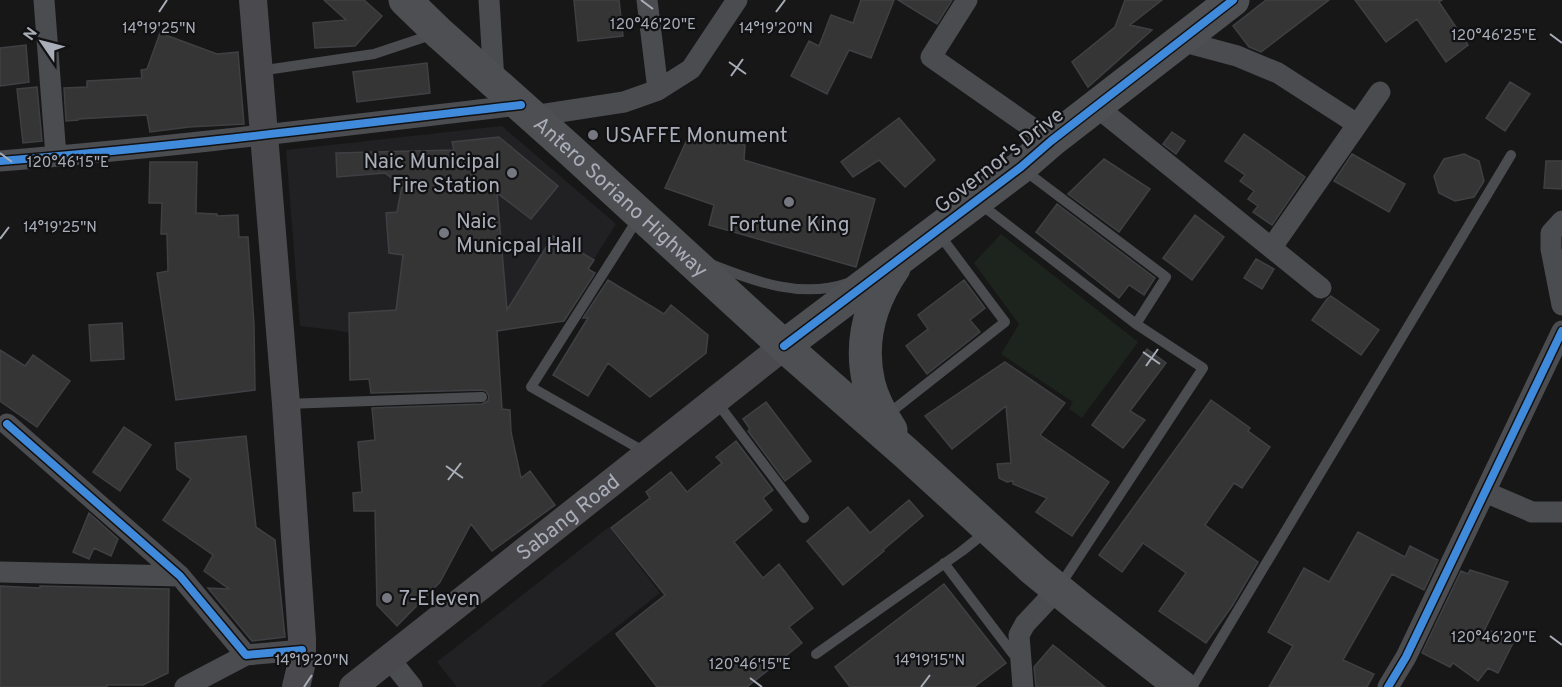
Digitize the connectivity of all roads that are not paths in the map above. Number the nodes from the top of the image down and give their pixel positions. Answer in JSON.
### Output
{"nodes":[{"id":1,"x":44,"y":0,"type":"edge"},
{"id":2,"x":253,"y":0,"type":"edge"},
{"id":3,"x":405,"y":0,"type":"edge"},
{"id":4,"x":489,"y":0,"type":"edge"},
{"id":5,"x":647,"y":0,"type":"edge"},
{"id":6,"x":737,"y":0,"type":"edge"},
{"id":7,"x":967,"y":0,"type":"edge"},
{"id":8,"x":1233,"y":0,"type":"edge"},
{"id":9,"x":438,"y":32,"type":"junction"},
{"id":10,"x":1181,"y":41,"type":"junction"},
{"id":11,"x":259,"y":71,"type":"junction"},
{"id":12,"x":494,"y":81,"type":"junction"},
{"id":13,"x":658,"y":90,"type":"junction"},
{"id":14,"x":1380,"y":92,"type":"dead end"},
{"id":15,"x":1097,"y":107,"type":"junction"},
{"id":16,"x":527,"y":111,"type":"junction"},
{"id":17,"x":1358,"y":124,"type":"junction"},
{"id":18,"x":264,"y":134,"type":"junction"},
{"id":19,"x":1052,"y":141,"type":"junction"},
{"id":20,"x":1511,"y":155,"type":"dead end"},
{"id":21,"x":56,"y":156,"type":"junction"},
{"id":22,"x":0,"y":161,"type":"edge"},
{"id":23,"x":1021,"y":167,"type":"junction"},
{"id":24,"x":976,"y":201,"type":"junction"},
{"id":25,"x":640,"y":214,"type":"junction"},
{"id":26,"x":1562,"y":220,"type":"edge"},
{"id":27,"x":936,"y":231,"type":"junction"},
{"id":28,"x":1272,"y":247,"type":"junction"},
{"id":29,"x":682,"y":251,"type":"junction"},
{"id":30,"x":901,"y":259,"type":"junction"},
{"id":31,"x":1321,"y":288,"type":"dead end"},
{"id":32,"x":1562,"y":305,"type":"edge"},
{"id":33,"x":1136,"y":324,"type":"junction"},
{"id":34,"x":1562,"y":331,"type":"edge"},
{"id":35,"x":784,"y":346,"type":"junction"},
{"id":36,"x":482,"y":397,"type":"dead end"},
{"id":37,"x":716,"y":400,"type":"junction"},
{"id":38,"x":286,"y":404,"type":"junction"},
{"id":39,"x":879,"y":421,"type":"junction"},
{"id":40,"x":7,"y":424,"type":"dead end"},
{"id":41,"x":648,"y":454,"type":"junction"},
{"id":42,"x":1485,"y":492,"type":"junction"},
{"id":43,"x":1562,"y":512,"type":"edge"},
{"id":44,"x":804,"y":518,"type":"dead end"},
{"id":45,"x":990,"y":529,"type":"junction"},
{"id":46,"x":944,"y":563,"type":"junction"},
{"id":47,"x":0,"y":572,"type":"edge"},
{"id":48,"x":180,"y":576,"type":"junction"},
{"id":49,"x":1057,"y":590,"type":"junction"},
{"id":50,"x":302,"y":650,"type":"junction"},
{"id":51,"x":816,"y":654,"type":"dead end"},
{"id":52,"x":1013,"y":654,"type":"dead end"},
{"id":53,"x":246,"y":655,"type":"junction"},
{"id":54,"x":389,"y":658,"type":"junction"},
{"id":55,"x":185,"y":687,"type":"edge"},
{"id":56,"x":296,"y":687,"type":"edge"},
{"id":57,"x":353,"y":687,"type":"edge"},
{"id":58,"x":411,"y":687,"type":"edge"},
{"id":59,"x":1023,"y":687,"type":"edge"},
{"id":60,"x":1182,"y":687,"type":"edge"},
{"id":61,"x":1192,"y":687,"type":"edge"},
{"id":62,"x":1388,"y":687,"type":"edge"}],
"edges":[{"from":1,"to":21,"type":"street"},
{"from":2,"to":11,"type":"main road"},
{"from":3,"to":9,"type":"main road","name":"Antero Soriano Highway"},
{"from":4,"to":12,"type":"street"},
{"from":5,"to":13,"type":"street"},
{"from":6,"to":13,"type":"street"},
{"from":7,"to":19,"type":"street"},
{"from":8,"to":10,"type":"main road","name":"Governor's Drive"},
{"from":9,"to":11,"type":"lane"},
{"from":9,"to":12,"type":"main road","name":"Antero Soriano Highway"},
{"from":10,"to":15,"type":"main road","name":"Governor's Drive"},
{"from":10,"to":17,"type":"street"},
{"from":11,"to":18,"type":"main road"},
{"from":12,"to":16,"type":"main road","name":"Antero Soriano Highway"},
{"from":13,"to":16,"type":"street"},
{"from":14,"to":17,"type":"street"},
{"from":15,"to":19,"type":"main road","name":"Governor's Drive"},
{"from":15,"to":28,"type":"street"},
{"from":16,"to":18,"type":"street"},
{"from":16,"to":25,"type":"main road","name":"Antero Soriano Highway"},
{"from":17,"to":28,"type":"street"},
{"from":18,"to":21,"type":"street"},
{"from":18,"to":38,"type":"main road"},
{"from":19,"to":23,"type":"main road","name":"Governor's Drive"},
{"from":20,"to":61,"type":"lane"},
{"from":21,"to":22,"type":"street"},
{"from":23,"to":24,"type":"main road","name":"Governor's Drive"},
{"from":23,"to":33,"type":"lane"},
{"from":24,"to":27,"type":"main road","name":"Governor's Drive"},
{"from":24,"to":33,"type":"lane"},
{"from":25,"to":29,"type":"main road","name":"Antero Soriano Highway"},
{"from":25,"to":41,"type":"lane"},
{"from":26,"to":32,"type":"street"},
{"from":27,"to":30,"type":"main road","name":"Governor's Drive"},
{"from":27,"to":39,"type":"lane"},
{"from":28,"to":31,"type":"street"},
{"from":29,"to":30,"type":"lane"},
{"from":29,"to":35,"type":"main road","name":"Antero Soriano Highway"},
{"from":30,"to":35,"type":"main road","name":"Governor's Drive"},
{"from":30,"to":39,"type":"main road"},
{"from":33,"to":49,"type":"lane"},
{"from":34,"to":42,"type":"street"},
{"from":35,"to":37,"type":"main road","name":"Sabang Road"},
{"from":35,"to":39,"type":"main road"},
{"from":36,"to":38,"type":"lane"},
{"from":37,"to":41,"type":"main road","name":"Sabang Road"},
{"from":37,"to":44,"type":"lane"},
{"from":38,"to":50,"type":"main road"},
{"from":39,"to":45,"type":"main road"},
{"from":40,"to":48,"type":"street"},
{"from":41,"to":54,"type":"main road","name":"Sabang Road"},
{"from":42,"to":43,"type":"street"},
{"from":42,"to":62,"type":"street"},
{"from":45,"to":46,"type":"lane"},
{"from":45,"to":49,"type":"main road"},
{"from":46,"to":51,"type":"lane"},
{"from":46,"to":52,"type":"lane"},
{"from":47,"to":48,"type":"street"},
{"from":48,"to":53,"type":"street"},
{"from":49,"to":59,"type":"street"},
{"from":49,"to":60,"type":"main road"},
{"from":50,"to":53,"type":"street"},
{"from":50,"to":56,"type":"main road"},
{"from":53,"to":55,"type":"street"},
{"from":54,"to":57,"type":"main road","name":"Sabang Road"},
{"from":54,"to":58,"type":"street"}]}
